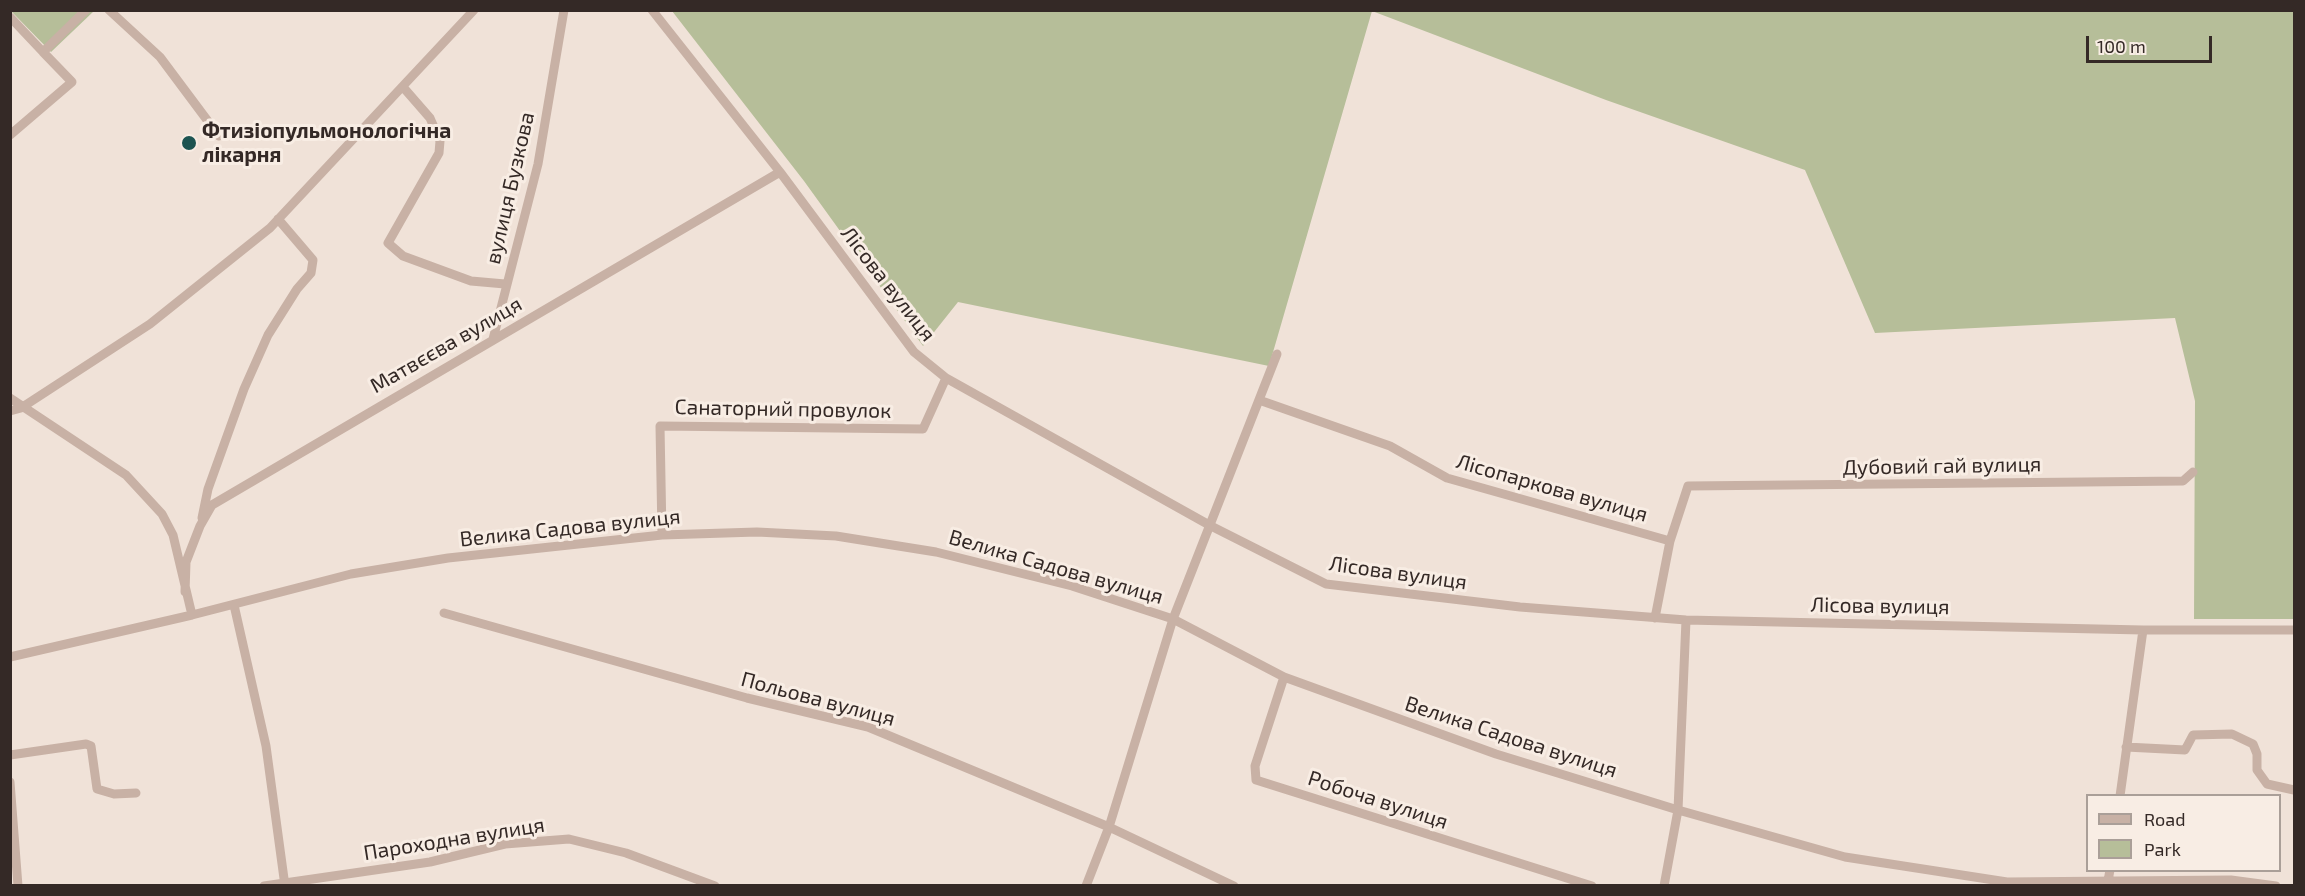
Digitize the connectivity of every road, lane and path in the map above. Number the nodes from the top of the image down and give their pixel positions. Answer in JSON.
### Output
{"nodes":[{"id":1,"x":86,"y":10,"type":"edge"},
{"id":2,"x":109,"y":10,"type":"edge"},
{"id":3,"x":474,"y":10,"type":"edge"},
{"id":4,"x":564,"y":10,"type":"edge"},
{"id":5,"x":652,"y":10,"type":"edge"},
{"id":6,"x":10,"y":17,"type":"edge"},
{"id":7,"x":44,"y":52,"type":"junction"},
{"id":8,"x":403,"y":87,"type":"junction"},
{"id":9,"x":10,"y":135,"type":"edge"},
{"id":10,"x":219,"y":136,"type":"dead end"},
{"id":11,"x":780,"y":172,"type":"junction"},
{"id":12,"x":278,"y":219,"type":"junction"},
{"id":13,"x":506,"y":284,"type":"junction"},
{"id":14,"x":493,"y":339,"type":"junction"},
{"id":15,"x":1277,"y":354,"type":"dead end"},
{"id":16,"x":946,"y":378,"type":"junction"},
{"id":17,"x":10,"y":399,"type":"edge"},
{"id":18,"x":1259,"y":400,"type":"junction"},
{"id":19,"x":21,"y":408,"type":"junction"},
{"id":20,"x":10,"y":411,"type":"edge"},
{"id":21,"x":2193,"y":472,"type":"dead end"},
{"id":22,"x":200,"y":526,"type":"junction"},
{"id":23,"x":1211,"y":526,"type":"junction"},
{"id":24,"x":662,"y":535,"type":"junction"},
{"id":25,"x":1670,"y":541,"type":"junction"},
{"id":26,"x":185,"y":592,"type":"junction"},
{"id":27,"x":234,"y":605,"type":"junction"},
{"id":28,"x":444,"y":614,"type":"dead end"},
{"id":29,"x":192,"y":615,"type":"junction"},
{"id":30,"x":1656,"y":618,"type":"junction"},
{"id":31,"x":1173,"y":619,"type":"junction"},
{"id":32,"x":1686,"y":620,"type":"junction"},
{"id":33,"x":2143,"y":630,"type":"junction"},
{"id":34,"x":2295,"y":630,"type":"edge"},
{"id":35,"x":10,"y":657,"type":"edge"},
{"id":36,"x":1284,"y":677,"type":"junction"},
{"id":37,"x":2126,"y":747,"type":"junction"},
{"id":38,"x":10,"y":755,"type":"edge"},
{"id":39,"x":10,"y":782,"type":"edge"},
{"id":40,"x":2295,"y":790,"type":"edge"},
{"id":41,"x":136,"y":793,"type":"dead end"},
{"id":42,"x":2120,"y":794,"type":"edge"},
{"id":43,"x":1678,"y":810,"type":"junction"},
{"id":44,"x":1109,"y":827,"type":"junction"},
{"id":45,"x":2108,"y":884,"type":"edge"},
{"id":46,"x":18,"y":885,"type":"edge"},
{"id":47,"x":264,"y":885,"type":"edge"},
{"id":48,"x":285,"y":885,"type":"edge"},
{"id":49,"x":715,"y":885,"type":"edge"},
{"id":50,"x":1086,"y":885,"type":"edge"},
{"id":51,"x":1234,"y":885,"type":"edge"},
{"id":52,"x":1592,"y":885,"type":"edge"},
{"id":53,"x":1664,"y":885,"type":"edge"},
{"id":54,"x":2276,"y":885,"type":"edge"}],
"edges":[{"from":1,"to":7,"type":"street"},
{"from":2,"to":10,"type":"street"},
{"from":3,"to":8,"type":"street"},
{"from":4,"to":13,"type":"street","name":"вулиця Бузкова"},
{"from":5,"to":11,"type":"street","name":"Лісова вулиця"},
{"from":6,"to":7,"type":"street"},
{"from":7,"to":9,"type":"street"},
{"from":8,"to":12,"type":"street"},
{"from":8,"to":13,"type":"street"},
{"from":11,"to":14,"type":"street","name":"Матвєєва вулиця"},
{"from":11,"to":16,"type":"street","name":"Лісова вулиця"},
{"from":12,"to":19,"type":"street"},
{"from":12,"to":22,"type":"street"},
{"from":13,"to":14,"type":"street","name":"вулиця Бузкова"},
{"from":14,"to":22,"type":"street","name":"Матвєєва вулиця"},
{"from":15,"to":18,"type":"street"},
{"from":16,"to":23,"type":"street","name":"Лісова вулиця"},
{"from":16,"to":24,"type":"street","name":"Санаторний провулок"},
{"from":17,"to":19,"type":"street"},
{"from":18,"to":23,"type":"street"},
{"from":18,"to":25,"type":"street","name":"Лісопаркова вулиця"},
{"from":19,"to":20,"type":"street"},
{"from":19,"to":26,"type":"street"},
{"from":21,"to":25,"type":"street","name":"Дубовий гай вулиця"},
{"from":22,"to":26,"type":"street","name":"Матвєєва вулиця"},
{"from":23,"to":30,"type":"street","name":"Лісова вулиця"},
{"from":23,"to":31,"type":"street"},
{"from":24,"to":27,"type":"street","name":"Велика Садова вулиця"},
{"from":24,"to":31,"type":"street","name":"Велика Садова вулиця"},
{"from":25,"to":30,"type":"street"},
{"from":26,"to":29,"type":"street"},
{"from":27,"to":29,"type":"street","name":"Велика Садова вулиця"},
{"from":27,"to":48,"type":"street"},
{"from":28,"to":44,"type":"street","name":"Польова вулиця"},
{"from":29,"to":35,"type":"street","name":"Велика Садова вулиця"},
{"from":30,"to":32,"type":"street","name":"Лісова вулиця"},
{"from":31,"to":36,"type":"street","name":"Велика Садова вулиця"},
{"from":31,"to":44,"type":"street"},
{"from":32,"to":33,"type":"street","name":"Лісова вулиця"},
{"from":32,"to":43,"type":"street"},
{"from":33,"to":34,"type":"street","name":"Лісова вулиця"},
{"from":33,"to":37,"type":"street"},
{"from":36,"to":43,"type":"street","name":"Велика Садова вулиця"},
{"from":36,"to":52,"type":"street","name":"Робоча вулиця"},
{"from":37,"to":40,"type":"street"},
{"from":37,"to":42,"type":"street"},
{"from":38,"to":41,"type":"street"},
{"from":39,"to":46,"type":"street"},
{"from":43,"to":45,"type":"street","name":"Велика Садова вулиця"},
{"from":43,"to":53,"type":"street"},
{"from":44,"to":50,"type":"street"},
{"from":44,"to":51,"type":"street","name":"Польова вулиця"},
{"from":45,"to":54,"type":"street","name":"Велика Садова вулиця"},
{"from":47,"to":48,"type":"street","name":"Пароходна вулиця"},
{"from":48,"to":49,"type":"street","name":"Пароходна вулиця"}]}
